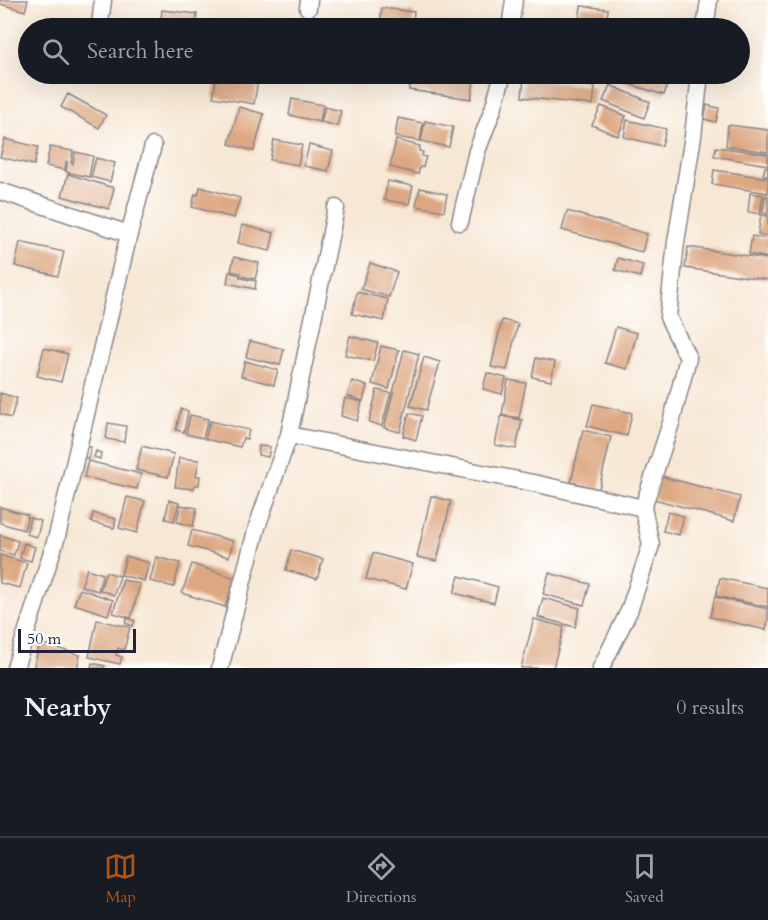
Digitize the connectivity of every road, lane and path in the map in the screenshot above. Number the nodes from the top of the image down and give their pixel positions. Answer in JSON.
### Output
{"nodes":[{"id":1,"x":103,"y":0,"type":"edge"},
{"id":2,"x":514,"y":0,"type":"edge"},
{"id":3,"x":709,"y":0,"type":"edge"},
{"id":4,"x":101,"y":18,"type":"edge"},
{"id":5,"x":511,"y":18,"type":"edge"},
{"id":6,"x":706,"y":18,"type":"edge"},
{"id":7,"x":500,"y":84,"type":"edge"},
{"id":8,"x":699,"y":84,"type":"edge"},
{"id":9,"x":153,"y":146,"type":"dead end"},
{"id":10,"x":0,"y":191,"type":"edge"},
{"id":11,"x":336,"y":208,"type":"dead end"},
{"id":12,"x":460,"y":222,"type":"dead end"},
{"id":13,"x":129,"y":234,"type":"junction"},
{"id":14,"x":289,"y":435,"type":"junction"},
{"id":15,"x":643,"y":508,"type":"junction"},
{"id":16,"x":15,"y":668,"type":"edge"},
{"id":17,"x":220,"y":668,"type":"edge"},
{"id":18,"x":601,"y":668,"type":"edge"}],
"edges":[{"from":1,"to":4,"type":"street"},
{"from":2,"to":5,"type":"street"},
{"from":3,"to":6,"type":"street"},
{"from":7,"to":12,"type":"street"},
{"from":8,"to":15,"type":"street"},
{"from":9,"to":13,"type":"street"},
{"from":10,"to":13,"type":"street"},
{"from":11,"to":14,"type":"street"},
{"from":13,"to":16,"type":"street"},
{"from":14,"to":15,"type":"street"},
{"from":14,"to":17,"type":"street"},
{"from":15,"to":18,"type":"street"}]}
